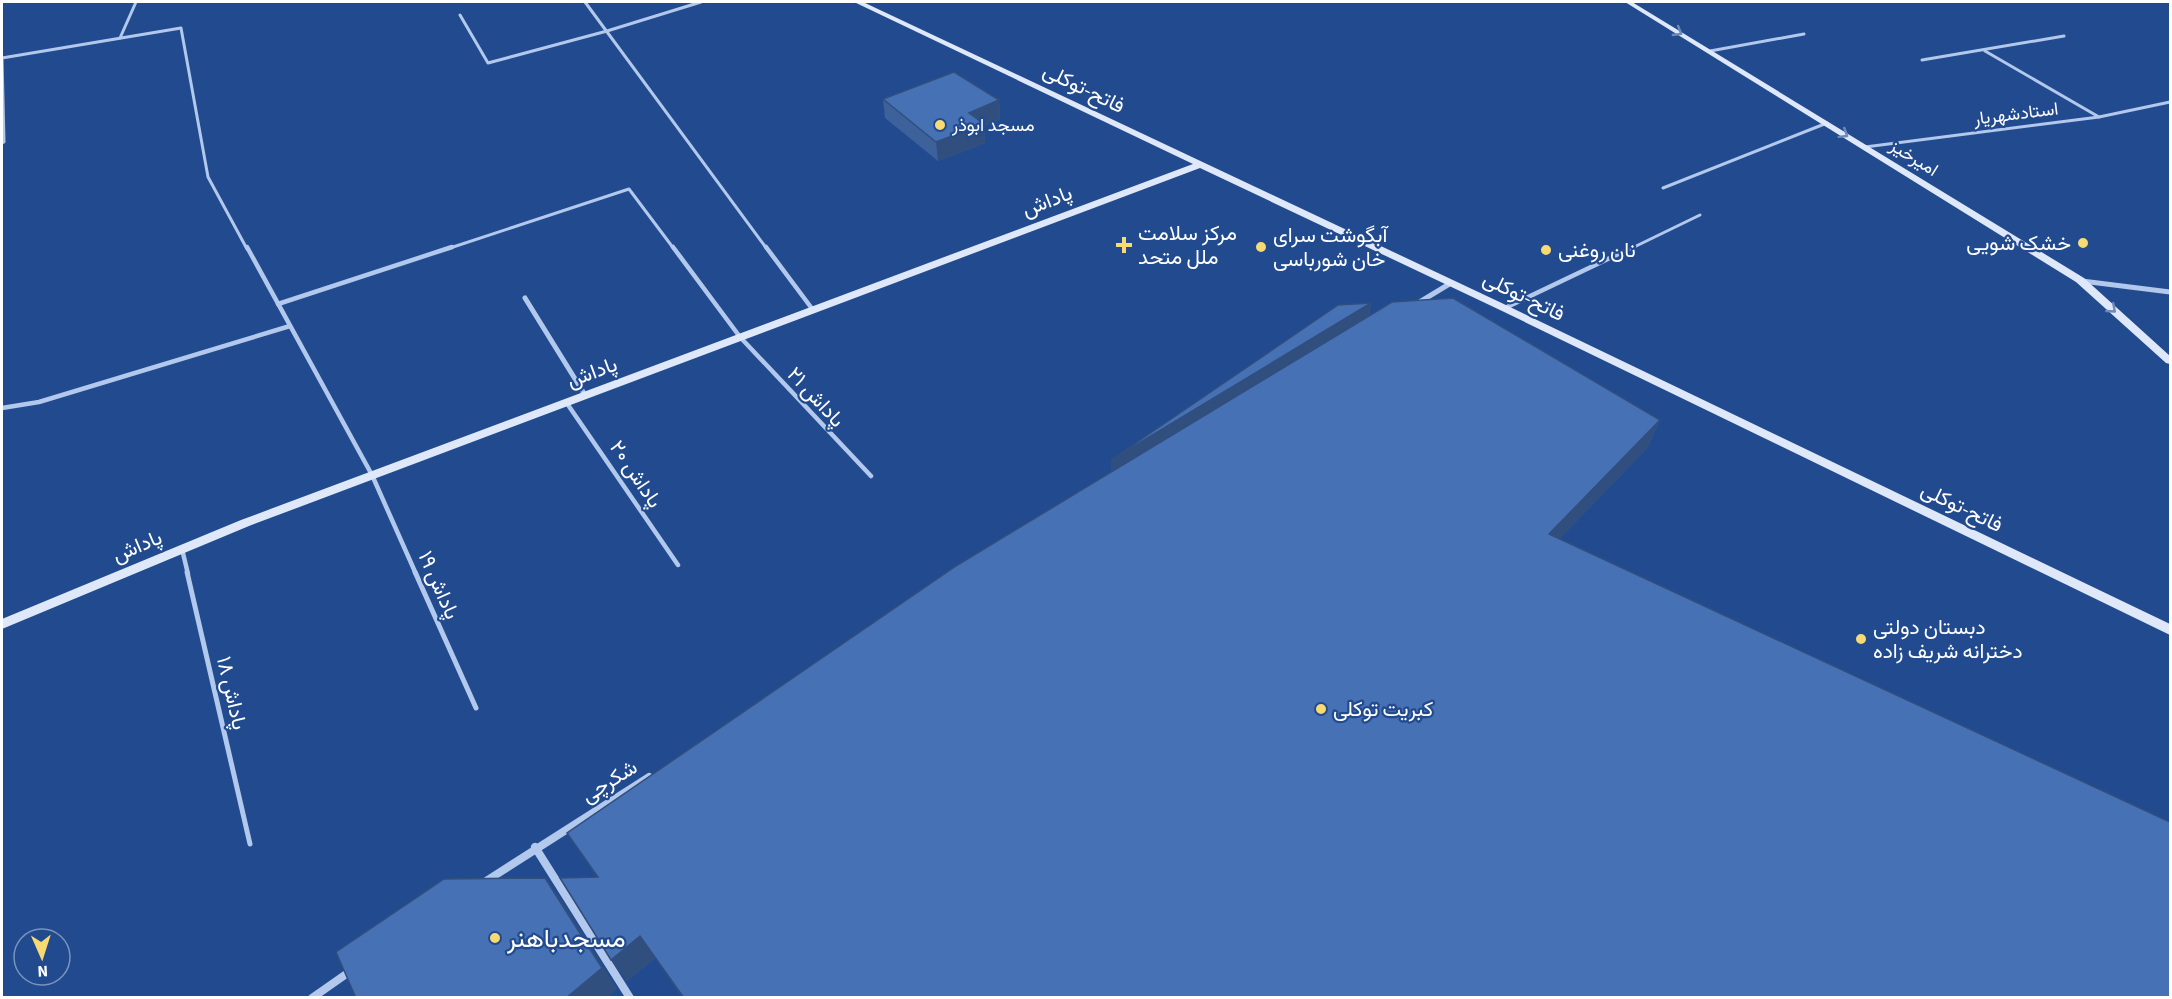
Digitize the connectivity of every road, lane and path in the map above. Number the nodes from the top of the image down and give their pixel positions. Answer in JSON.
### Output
{"nodes":[{"id":1,"x":136,"y":2,"type":"edge"},
{"id":2,"x":585,"y":2,"type":"edge"},
{"id":3,"x":700,"y":2,"type":"edge"},
{"id":4,"x":858,"y":2,"type":"edge"},
{"id":5,"x":1628,"y":2,"type":"edge"},
{"id":6,"x":460,"y":15,"type":"dead end"},
{"id":7,"x":607,"y":31,"type":"junction"},
{"id":8,"x":1804,"y":34,"type":"dead end"},
{"id":9,"x":2064,"y":36,"type":"dead end"},
{"id":10,"x":120,"y":38,"type":"junction"},
{"id":11,"x":1710,"y":51,"type":"junction"},
{"id":12,"x":1985,"y":51,"type":"junction"},
{"id":13,"x":1922,"y":60,"type":"dead end"},
{"id":14,"x":2170,"y":102,"type":"edge"},
{"id":15,"x":2099,"y":117,"type":"junction"},
{"id":16,"x":1827,"y":123,"type":"junction"},
{"id":17,"x":2,"y":143,"type":"edge"},
{"id":18,"x":1865,"y":147,"type":"junction"},
{"id":19,"x":1199,"y":165,"type":"junction"},
{"id":20,"x":1663,"y":188,"type":"dead end"},
{"id":21,"x":1700,"y":215,"type":"dead end"},
{"id":22,"x":2079,"y":280,"type":"junction"},
{"id":23,"x":1451,"y":283,"type":"junction"},
{"id":24,"x":2170,"y":292,"type":"edge"},
{"id":25,"x":525,"y":298,"type":"dead end"},
{"id":26,"x":278,"y":304,"type":"junction"},
{"id":27,"x":1410,"y":308,"type":"edge"},
{"id":28,"x":1504,"y":308,"type":"junction"},
{"id":29,"x":813,"y":310,"type":"junction"},
{"id":30,"x":290,"y":326,"type":"junction"},
{"id":31,"x":740,"y":337,"type":"junction"},
{"id":32,"x":2170,"y":361,"type":"edge"},
{"id":33,"x":585,"y":395,"type":"junction"},
{"id":34,"x":566,"y":402,"type":"junction"},
{"id":35,"x":2,"y":408,"type":"edge"},
{"id":36,"x":372,"y":475,"type":"junction"},
{"id":37,"x":871,"y":476,"type":"dead end"},
{"id":38,"x":182,"y":549,"type":"junction"},
{"id":39,"x":678,"y":565,"type":"dead end"},
{"id":40,"x":2,"y":624,"type":"edge"},
{"id":41,"x":2170,"y":630,"type":"edge"},
{"id":42,"x":476,"y":708,"type":"dead end"},
{"id":43,"x":657,"y":772,"type":"edge"},
{"id":44,"x":250,"y":844,"type":"dead end"},
{"id":45,"x":535,"y":847,"type":"junction"},
{"id":46,"x":477,"y":886,"type":"edge"},
{"id":47,"x":360,"y":965,"type":"edge"},
{"id":48,"x":312,"y":998,"type":"edge"},
{"id":49,"x":630,"y":998,"type":"edge"}],
"edges":[{"from":1,"to":10,"type":"lane"},
{"from":2,"to":7,"type":"lane"},
{"from":3,"to":7,"type":"lane"},
{"from":4,"to":19,"type":"main road","name":"فاتح-توکلی"},
{"from":5,"to":11,"type":"main road","name":"امیرخیز","one_way":true},
{"from":6,"to":7,"type":"lane"},
{"from":7,"to":29,"type":"lane"},
{"from":8,"to":11,"type":"lane"},
{"from":9,"to":12,"type":"lane"},
{"from":10,"to":17,"type":"lane"},
{"from":10,"to":26,"type":"lane","name":"پاداش ۱۹"},
{"from":11,"to":16,"type":"main road","name":"امیرخیز"},
{"from":12,"to":13,"type":"lane"},
{"from":12,"to":15,"type":"lane"},
{"from":14,"to":15,"type":"lane","name":"استادشهریار"},
{"from":15,"to":18,"type":"lane","name":"استادشهریار"},
{"from":16,"to":18,"type":"main road","name":"امیرخیز","one_way":true},
{"from":16,"to":20,"type":"lane"},
{"from":18,"to":22,"type":"main road","name":"امیرخیز"},
{"from":19,"to":23,"type":"main road","name":"فاتح-توکلی"},
{"from":19,"to":29,"type":"main road","name":"پاداش"},
{"from":21,"to":28,"type":"lane"},
{"from":22,"to":24,"type":"street"},
{"from":22,"to":32,"type":"main road","name":"امیرخیز","one_way":true},
{"from":23,"to":27,"type":"street"},
{"from":23,"to":28,"type":"main road","name":"فاتح-توکلی"},
{"from":25,"to":33,"type":"street"},
{"from":26,"to":30,"type":"lane","name":"پاداش ۱۹"},
{"from":26,"to":31,"type":"lane","name":"پاداش ۲۱"},
{"from":28,"to":41,"type":"main road","name":"فاتح-توکلی"},
{"from":29,"to":31,"type":"main road","name":"پاداش"},
{"from":30,"to":35,"type":"lane"},
{"from":30,"to":36,"type":"lane","name":"پاداش ۱۹"},
{"from":31,"to":33,"type":"main road","name":"پاداش"},
{"from":31,"to":37,"type":"lane","name":"پاداش ۲۱"},
{"from":33,"to":34,"type":"main road","name":"پاداش"},
{"from":34,"to":36,"type":"main road","name":"پاداش"},
{"from":34,"to":39,"type":"lane","name":"پاداش ۲۰"},
{"from":36,"to":38,"type":"main road","name":"پاداش"},
{"from":36,"to":42,"type":"lane","name":"پاداش ۱۹"},
{"from":38,"to":40,"type":"main road","name":"پاداش"},
{"from":38,"to":44,"type":"lane","name":"پاداش ۱۸"},
{"from":43,"to":45,"type":"street","name":"شکرچی"},
{"from":45,"to":46,"type":"street","name":"شکرچی"},
{"from":45,"to":49,"type":"street"},
{"from":47,"to":48,"type":"street"}]}
